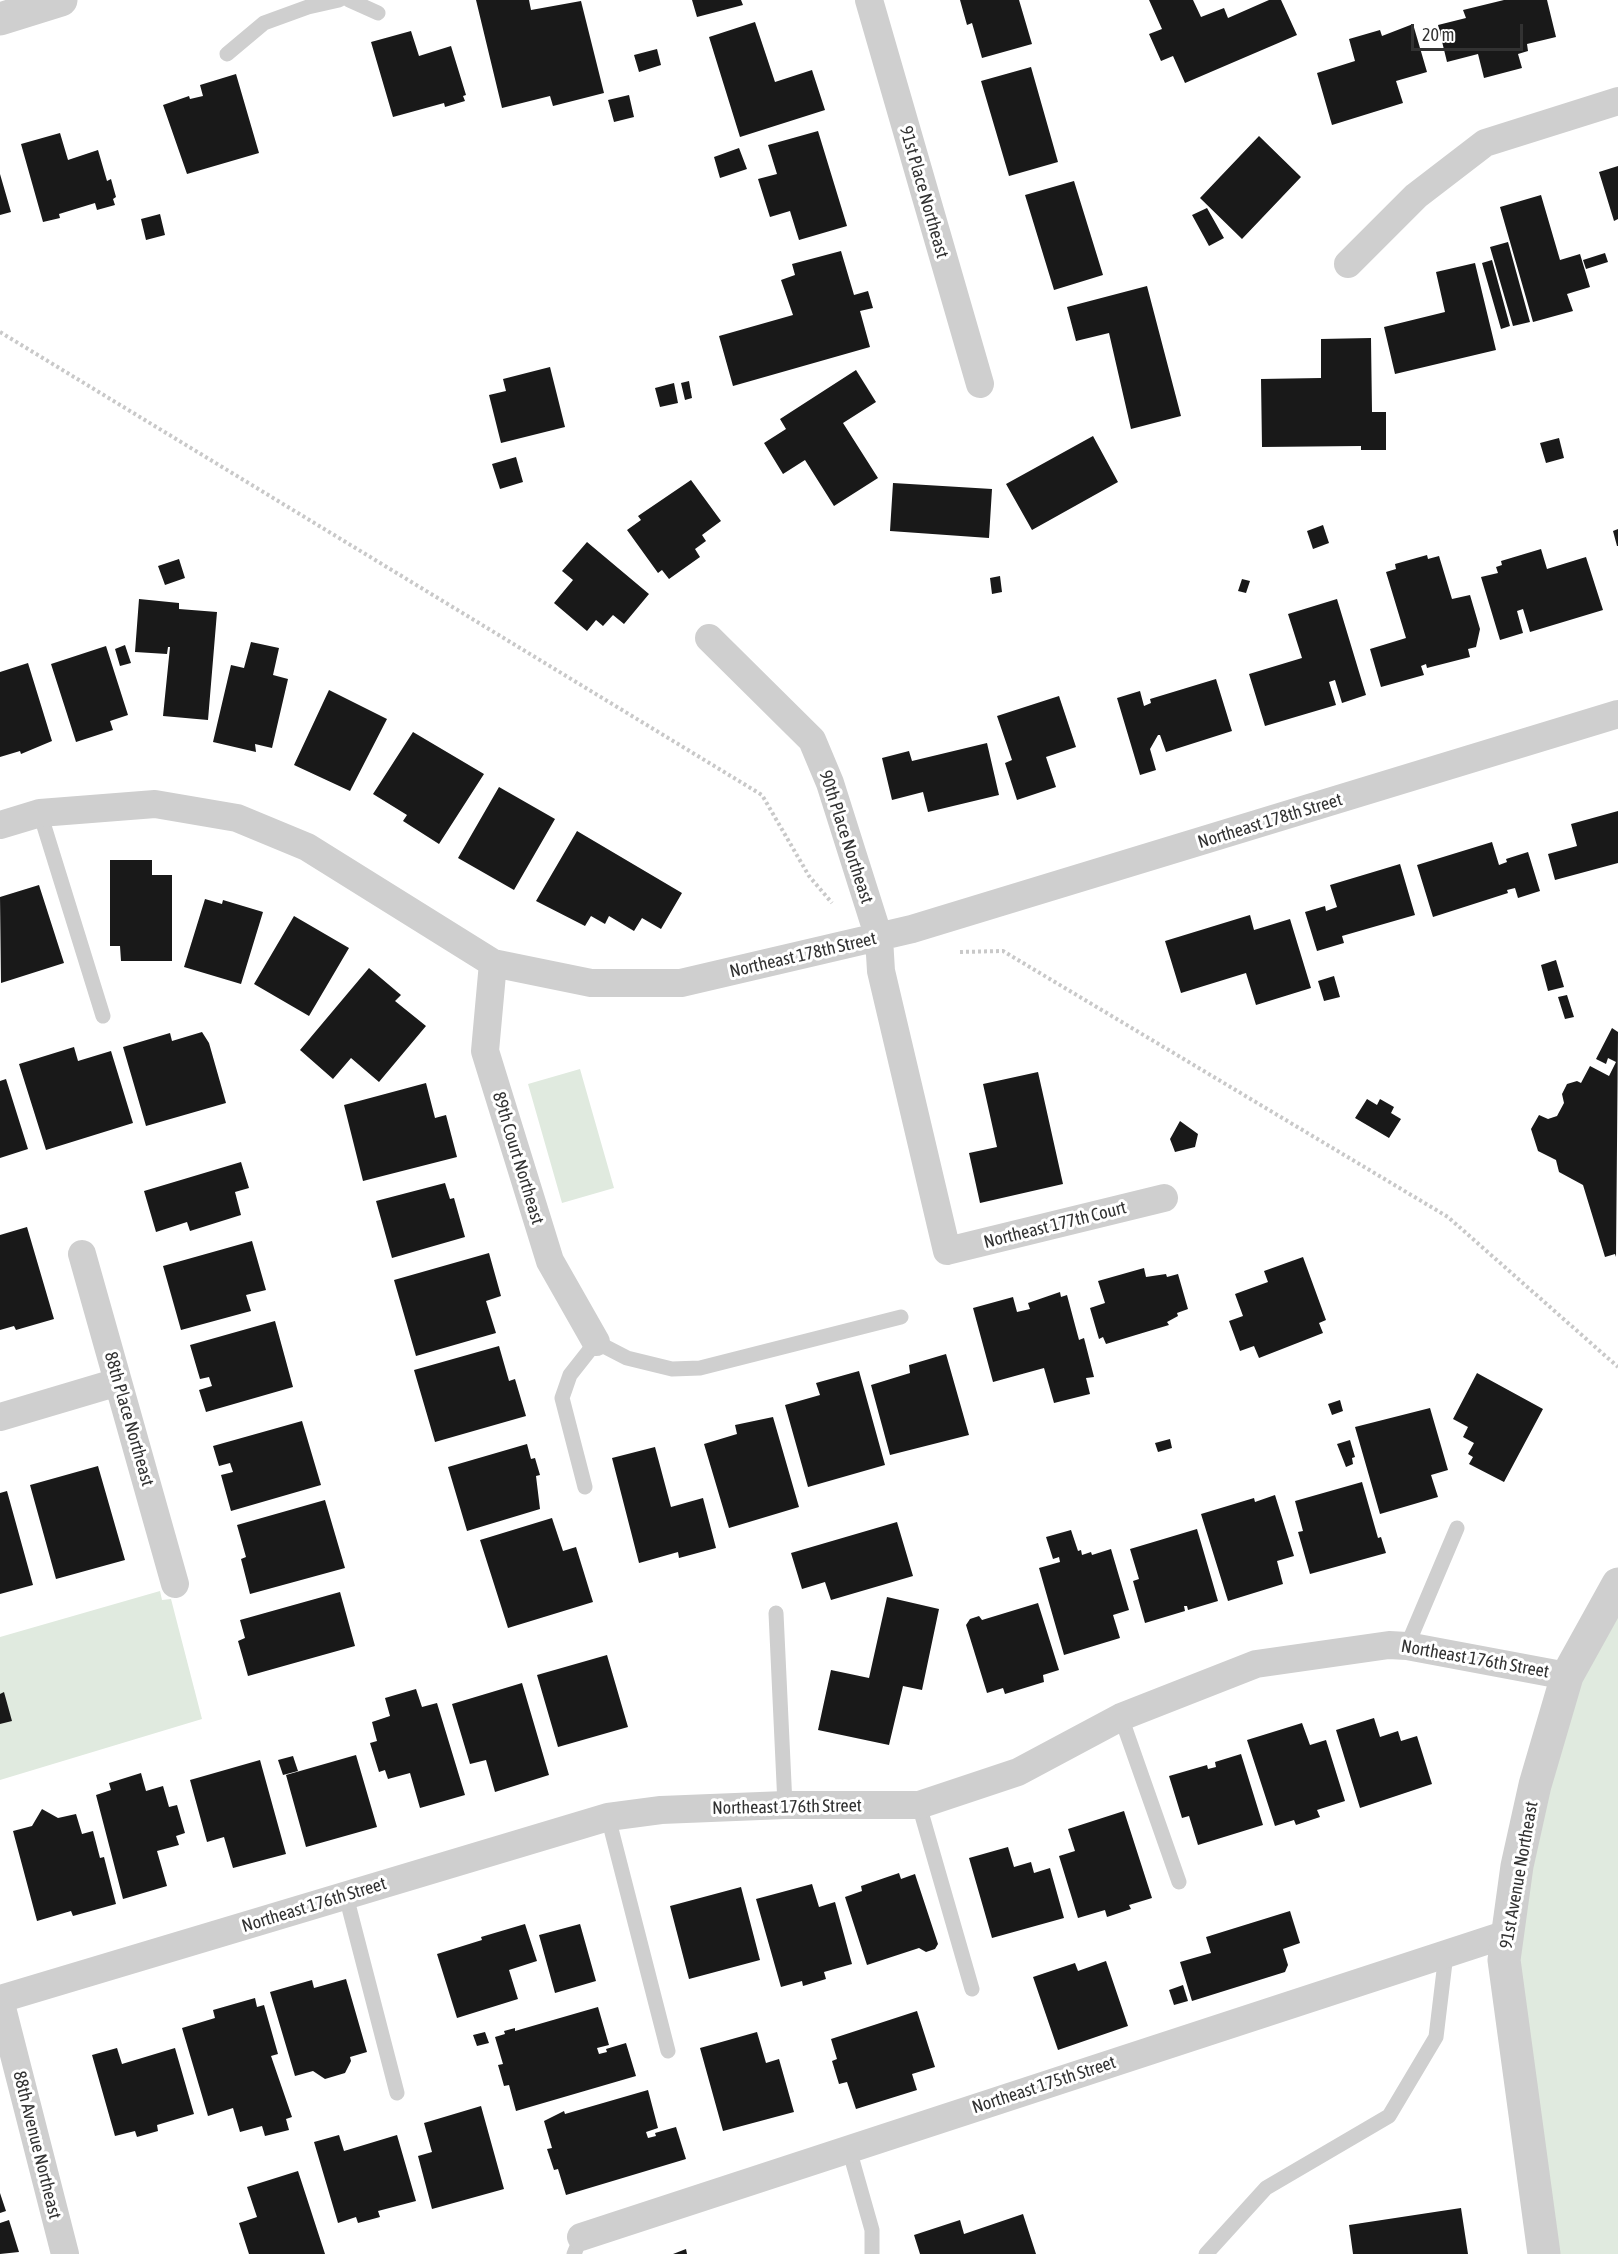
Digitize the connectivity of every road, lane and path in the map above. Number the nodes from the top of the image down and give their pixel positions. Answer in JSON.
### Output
{"nodes":[{"id":1,"x":62,"y":0,"type":"edge"},
{"id":2,"x":339,"y":0,"type":"edge"},
{"id":3,"x":349,"y":0,"type":"edge"},
{"id":4,"x":869,"y":0,"type":"edge"},
{"id":5,"x":287,"y":7,"type":"edge"},
{"id":6,"x":378,"y":13,"type":"dead end"},
{"id":7,"x":0,"y":19,"type":"edge"},
{"id":8,"x":227,"y":54,"type":"dead end"},
{"id":9,"x":1618,"y":101,"type":"edge"},
{"id":10,"x":1348,"y":264,"type":"dead end"},
{"id":11,"x":980,"y":384,"type":"dead end"},
{"id":12,"x":709,"y":638,"type":"dead end"},
{"id":13,"x":1618,"y":714,"type":"edge"},
{"id":14,"x":40,"y":813,"type":"junction"},
{"id":15,"x":0,"y":825,"type":"edge"},
{"id":16,"x":879,"y":938,"type":"junction"},
{"id":17,"x":494,"y":963,"type":"junction"},
{"id":18,"x":103,"y":1016,"type":"dead end"},
{"id":19,"x":1164,"y":1198,"type":"dead end"},
{"id":20,"x":947,"y":1251,"type":"joint"},
{"id":21,"x":82,"y":1254,"type":"dead end"},
{"id":22,"x":901,"y":1317,"type":"dead end"},
{"id":23,"x":596,"y":1342,"type":"junction"},
{"id":24,"x":118,"y":1382,"type":"junction"},
{"id":25,"x":0,"y":1417,"type":"edge"},
{"id":26,"x":585,"y":1487,"type":"dead end"},
{"id":27,"x":1457,"y":1528,"type":"dead end"},
{"id":28,"x":175,"y":1584,"type":"dead end"},
{"id":29,"x":1618,"y":1584,"type":"edge"},
{"id":30,"x":776,"y":1613,"type":"dead end"},
{"id":31,"x":1407,"y":1646,"type":"junction"},
{"id":32,"x":1567,"y":1676,"type":"junction"},
{"id":33,"x":1121,"y":1717,"type":"junction"},
{"id":34,"x":785,"y":1805,"type":"junction"},
{"id":35,"x":919,"y":1805,"type":"junction"},
{"id":36,"x":608,"y":1817,"type":"junction"},
{"id":37,"x":1179,"y":1882,"type":"dead end"},
{"id":38,"x":346,"y":1896,"type":"junction"},
{"id":39,"x":1508,"y":1934,"type":"junction"},
{"id":40,"x":1446,"y":1954,"type":"junction"},
{"id":41,"x":972,"y":1989,"type":"dead end"},
{"id":42,"x":0,"y":2000,"type":"edge"},
{"id":43,"x":668,"y":2051,"type":"dead end"},
{"id":44,"x":398,"y":2093,"type":"dead end"},
{"id":45,"x":849,"y":2149,"type":"junction"},
{"id":46,"x":577,"y":2246,"type":"edge"},
{"id":47,"x":65,"y":2254,"type":"edge"},
{"id":48,"x":872,"y":2254,"type":"edge"},
{"id":49,"x":1206,"y":2254,"type":"edge"},
{"id":50,"x":1544,"y":2254,"type":"edge"}],
"edges":[{"from":1,"to":7,"type":"street"},
{"from":2,"to":5,"type":"lane"},
{"from":3,"to":6,"type":"lane"},
{"from":4,"to":11,"type":"street","name":"91st Place Northeast"},
{"from":5,"to":8,"type":"lane"},
{"from":9,"to":10,"type":"street"},
{"from":12,"to":16,"type":"street","name":"90th Place Northeast"},
{"from":13,"to":16,"type":"street","name":"Northeast 178th Street"},
{"from":14,"to":15,"type":"street","name":"Northeast 178th Street"},
{"from":14,"to":17,"type":"street","name":"Northeast 178th Street"},
{"from":14,"to":18,"type":"lane"},
{"from":16,"to":17,"type":"street","name":"Northeast 178th Street"},
{"from":16,"to":20,"type":"street","name":"90th Place Northeast"},
{"from":17,"to":23,"type":"street","name":"89th Court Northeast"},
{"from":19,"to":20,"type":"street","name":"Northeast 177th Court"},
{"from":21,"to":24,"type":"street","name":"88th Place Northeast"},
{"from":22,"to":23,"type":"lane"},
{"from":23,"to":26,"type":"lane"},
{"from":24,"to":25,"type":"street"},
{"from":24,"to":28,"type":"street","name":"88th Place Northeast"},
{"from":27,"to":31,"type":"lane"},
{"from":29,"to":32,"type":"street","name":"91st Avenue Northeast"},
{"from":30,"to":34,"type":"lane"},
{"from":31,"to":32,"type":"street","name":"Northeast 176th Street"},
{"from":31,"to":33,"type":"street","name":"Northeast 176th Street"},
{"from":32,"to":39,"type":"street","name":"91st Avenue Northeast"},
{"from":33,"to":35,"type":"street","name":"Northeast 176th Street"},
{"from":33,"to":37,"type":"lane"},
{"from":34,"to":35,"type":"street","name":"Northeast 176th Street"},
{"from":34,"to":36,"type":"street","name":"Northeast 176th Street"},
{"from":35,"to":41,"type":"lane"},
{"from":36,"to":38,"type":"street","name":"Northeast 176th Street"},
{"from":36,"to":43,"type":"lane"},
{"from":38,"to":42,"type":"street","name":"Northeast 176th Street"},
{"from":38,"to":44,"type":"lane"},
{"from":39,"to":40,"type":"street","name":"Northeast 175th Street"},
{"from":39,"to":50,"type":"street","name":"91st Avenue Northeast"},
{"from":40,"to":45,"type":"street","name":"Northeast 175th Street"},
{"from":40,"to":49,"type":"lane"},
{"from":42,"to":47,"type":"street","name":"88th Avenue Northeast"},
{"from":45,"to":46,"type":"street","name":"Northeast 175th Street"},
{"from":45,"to":48,"type":"lane"}]}
